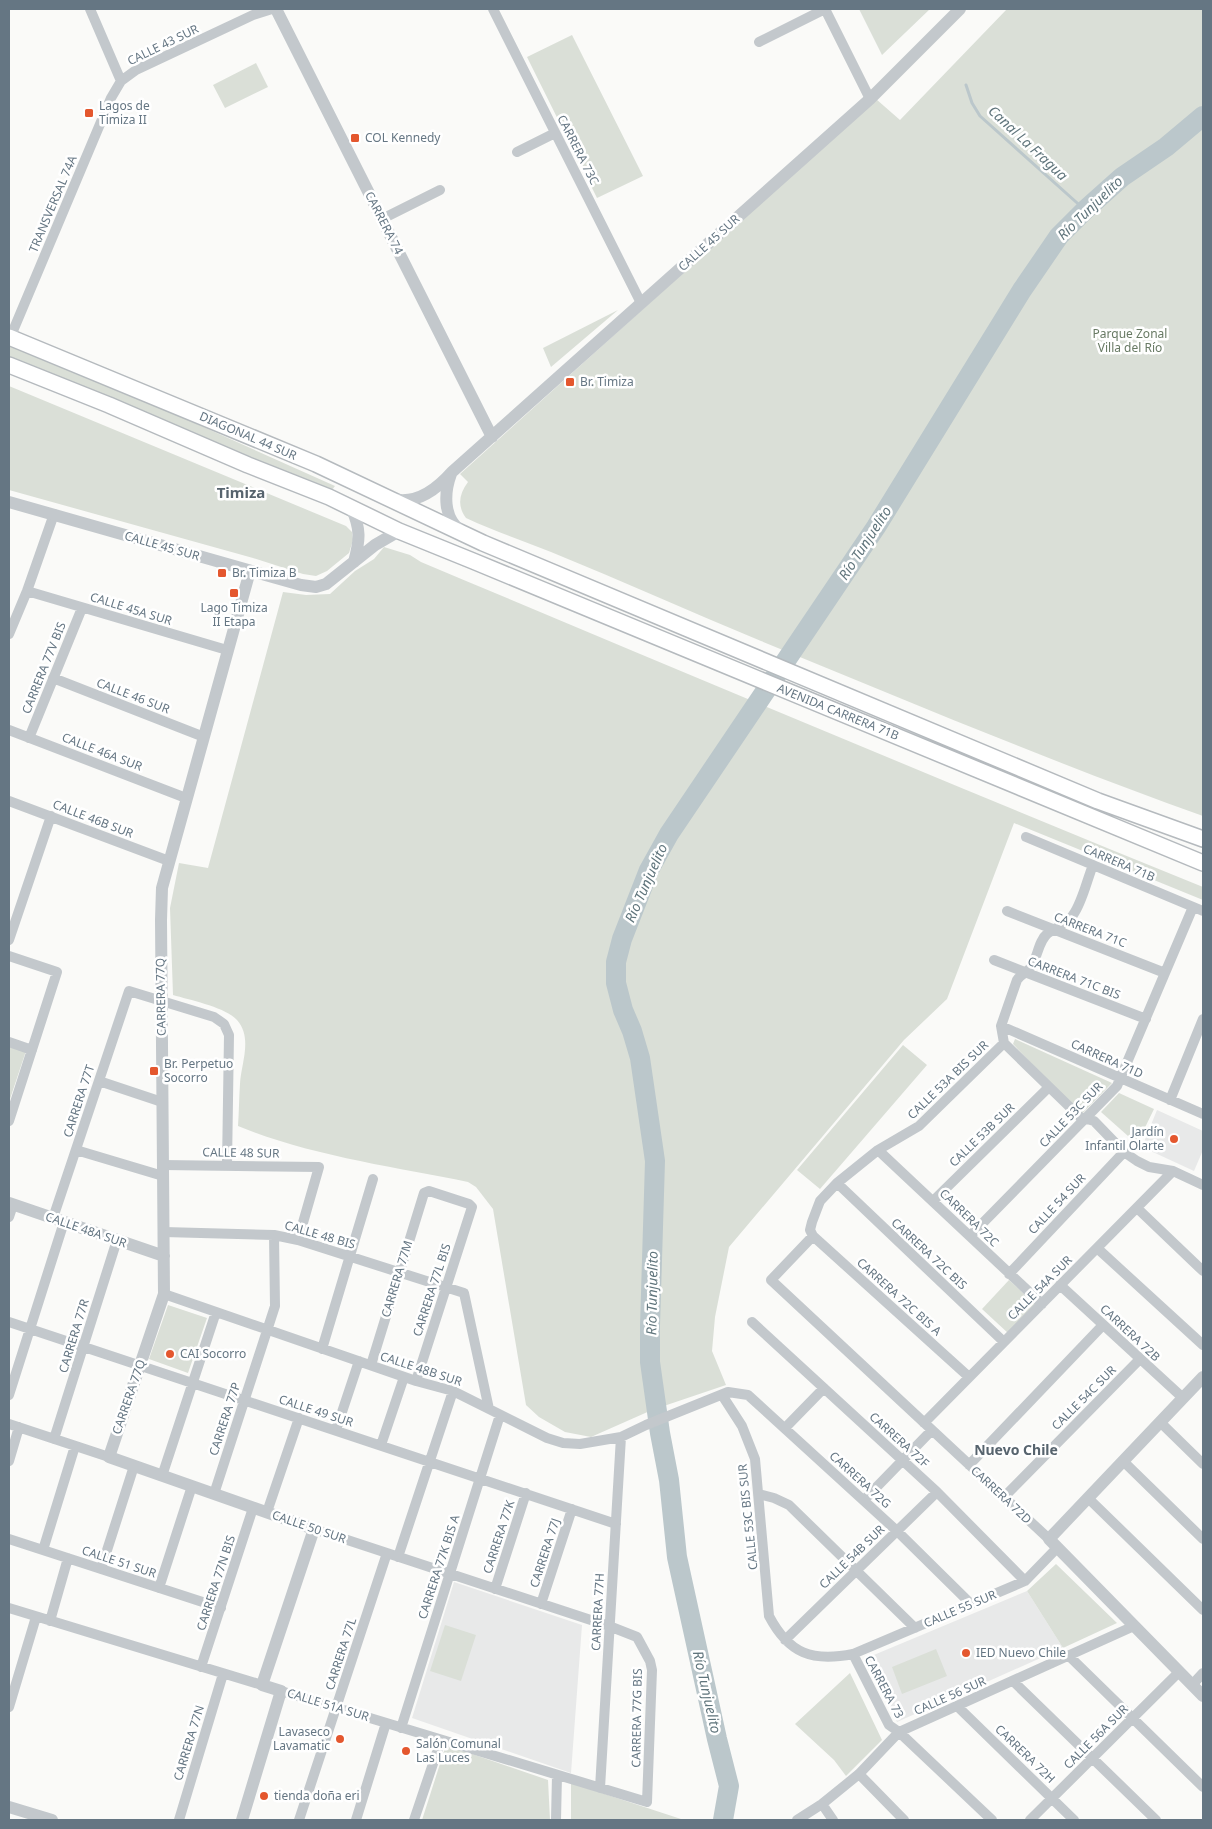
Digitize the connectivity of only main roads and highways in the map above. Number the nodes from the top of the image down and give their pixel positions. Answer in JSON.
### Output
{"nodes":[{"id":1,"x":9,"y":337,"type":"edge"},
{"id":2,"x":9,"y":365,"type":"edge"},
{"id":3,"x":483,"y":543,"type":"joint"},
{"id":4,"x":1203,"y":839,"type":"edge"},
{"id":5,"x":1203,"y":863,"type":"edge"}],
"edges":[{"from":1,"to":3,"type":"main road","name":"DIAGONAL 44 SUR"},
{"from":2,"to":5,"type":"main road","name":"AVENIDA CARRERA 71B"},
{"from":3,"to":4,"type":"main road","name":"AVENIDA CARRERA 71B"}]}
